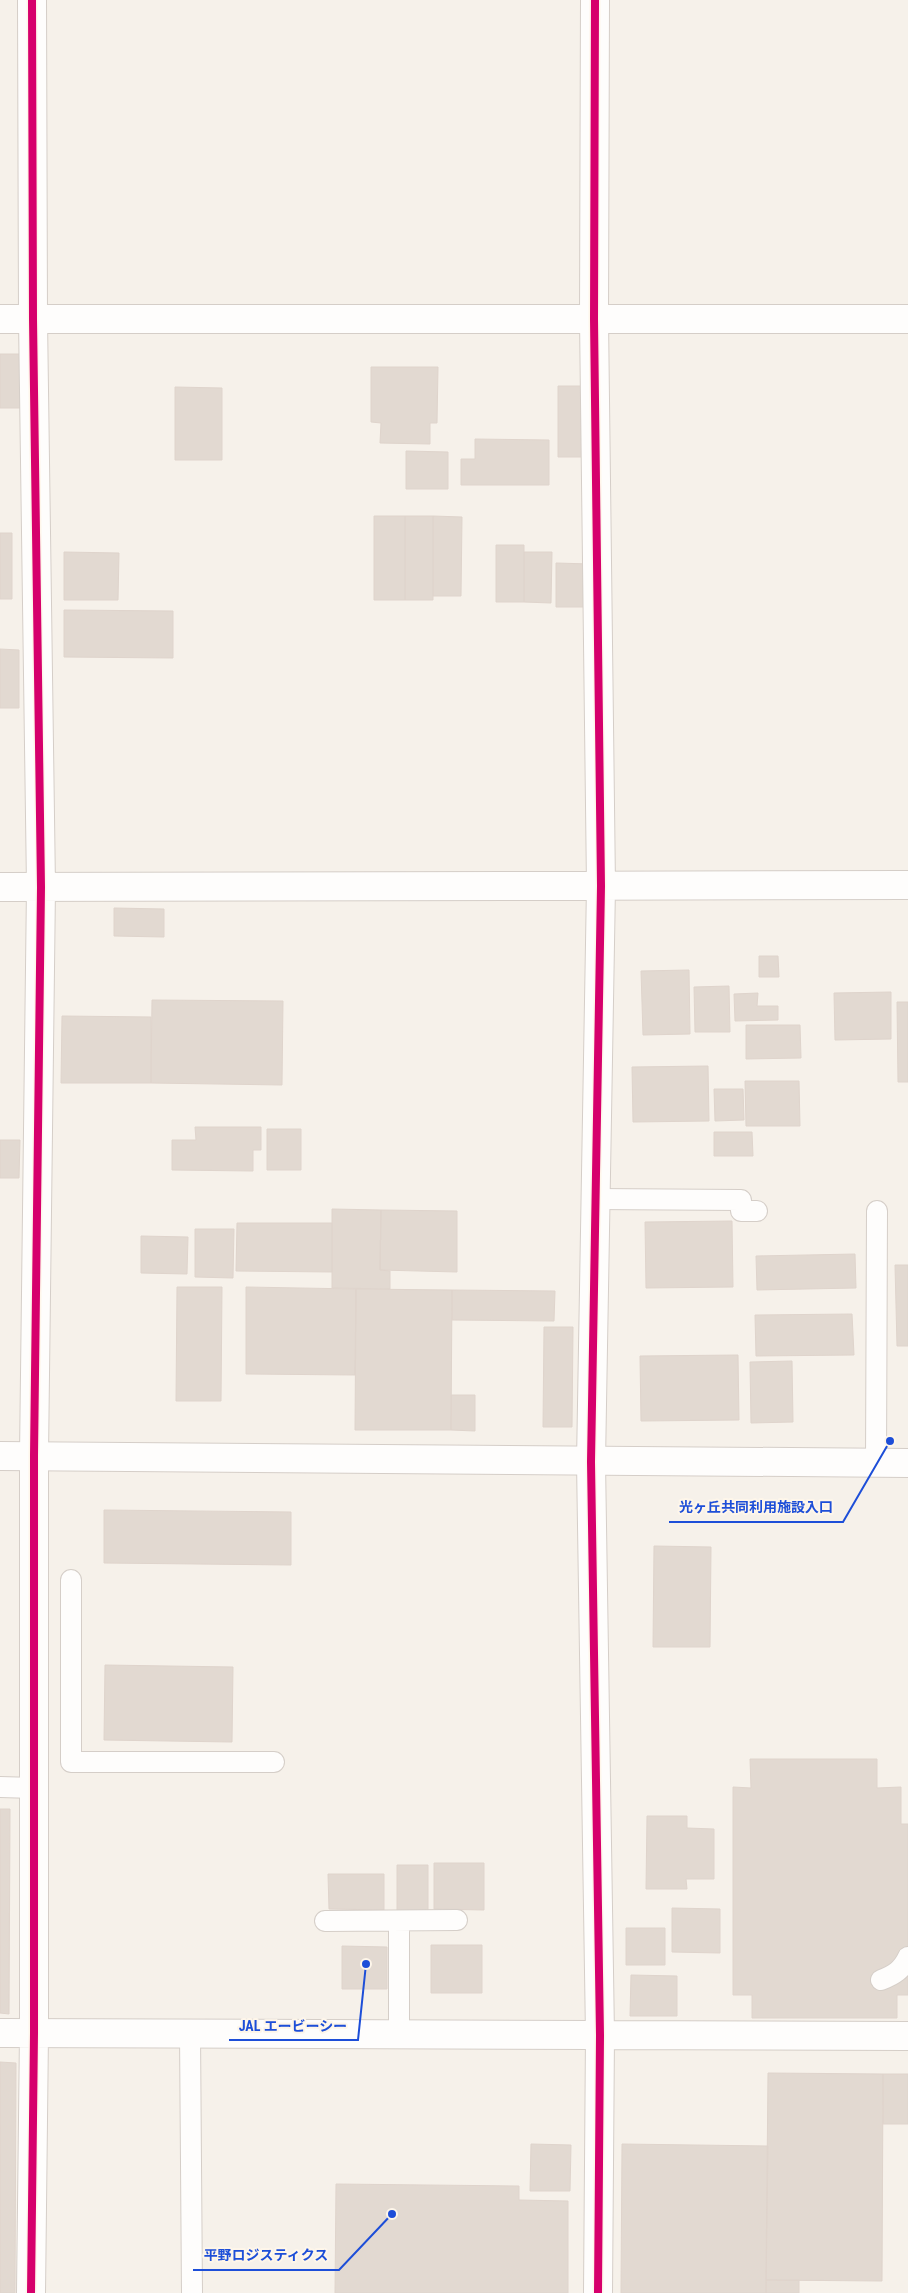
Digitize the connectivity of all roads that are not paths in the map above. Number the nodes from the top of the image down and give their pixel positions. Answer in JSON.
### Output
{"nodes":[{"id":1,"x":32,"y":0,"type":"edge"},
{"id":2,"x":595,"y":0,"type":"edge"},
{"id":3,"x":0,"y":319,"type":"edge"},
{"id":4,"x":33,"y":319,"type":"junction"},
{"id":5,"x":594,"y":319,"type":"junction"},
{"id":6,"x":908,"y":319,"type":"edge"},
{"id":7,"x":0,"y":886,"type":"edge"},
{"id":8,"x":601,"y":886,"type":"junction"},
{"id":9,"x":908,"y":886,"type":"edge"},
{"id":10,"x":41,"y":887,"type":"junction"},
{"id":11,"x":596,"y":1199,"type":"junction"},
{"id":12,"x":757,"y":1211,"type":"dead end"},
{"id":13,"x":877,"y":1211,"type":"dead end"},
{"id":14,"x":0,"y":1456,"type":"edge"},
{"id":15,"x":34,"y":1456,"type":"junction"},
{"id":16,"x":591,"y":1462,"type":"junction"},
{"id":17,"x":876,"y":1463,"type":"junction"},
{"id":18,"x":908,"y":1463,"type":"edge"},
{"id":19,"x":71,"y":1580,"type":"dead end"},
{"id":20,"x":274,"y":1762,"type":"dead end"},
{"id":21,"x":0,"y":1787,"type":"edge"},
{"id":22,"x":34,"y":1788,"type":"junction"},
{"id":23,"x":457,"y":1920,"type":"dead end"},
{"id":24,"x":325,"y":1921,"type":"dead end"},
{"id":25,"x":399,"y":1921,"type":"junction"},
{"id":26,"x":908,"y":1957,"type":"edge"},
{"id":27,"x":881,"y":1980,"type":"dead end"},
{"id":28,"x":0,"y":2033,"type":"edge"},
{"id":29,"x":34,"y":2033,"type":"junction"},
{"id":30,"x":190,"y":2033,"type":"junction"},
{"id":31,"x":399,"y":2035,"type":"junction"},
{"id":32,"x":600,"y":2035,"type":"junction"},
{"id":33,"x":908,"y":2036,"type":"edge"},
{"id":34,"x":31,"y":2293,"type":"edge"},
{"id":35,"x":192,"y":2293,"type":"edge"},
{"id":36,"x":598,"y":2293,"type":"edge"}],
"edges":[{"from":1,"to":4,"type":"street"},
{"from":2,"to":5,"type":"street"},
{"from":3,"to":4,"type":"street"},
{"from":4,"to":5,"type":"street"},
{"from":4,"to":10,"type":"street"},
{"from":5,"to":6,"type":"street"},
{"from":5,"to":8,"type":"street"},
{"from":7,"to":10,"type":"street"},
{"from":8,"to":9,"type":"street"},
{"from":8,"to":10,"type":"street"},
{"from":8,"to":11,"type":"street"},
{"from":10,"to":15,"type":"street"},
{"from":11,"to":12,"type":"lane"},
{"from":11,"to":16,"type":"street"},
{"from":13,"to":17,"type":"lane"},
{"from":14,"to":15,"type":"street"},
{"from":15,"to":16,"type":"street"},
{"from":15,"to":22,"type":"street"},
{"from":16,"to":17,"type":"street"},
{"from":16,"to":32,"type":"street"},
{"from":17,"to":18,"type":"street"},
{"from":19,"to":20,"type":"lane"},
{"from":21,"to":22,"type":"lane"},
{"from":22,"to":29,"type":"street"},
{"from":23,"to":25,"type":"lane"},
{"from":24,"to":25,"type":"lane"},
{"from":25,"to":31,"type":"lane"},
{"from":26,"to":27,"type":"lane"},
{"from":28,"to":29,"type":"street"},
{"from":29,"to":30,"type":"street"},
{"from":29,"to":34,"type":"street"},
{"from":30,"to":31,"type":"street"},
{"from":30,"to":35,"type":"lane"},
{"from":31,"to":32,"type":"street"},
{"from":32,"to":33,"type":"street"},
{"from":32,"to":36,"type":"street"}]}
